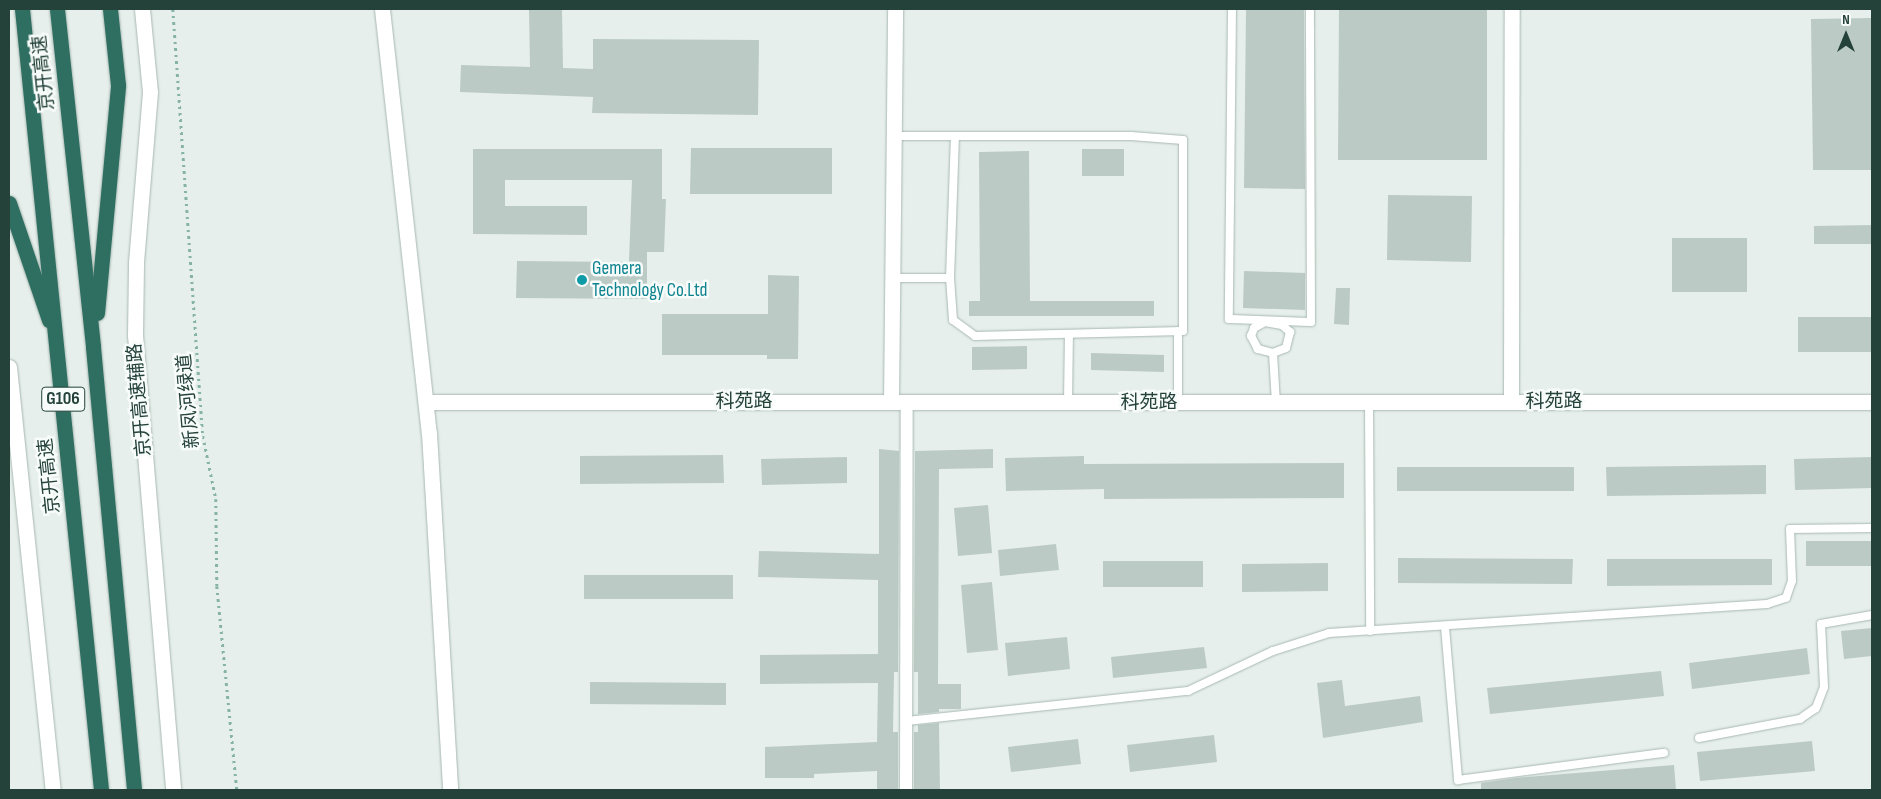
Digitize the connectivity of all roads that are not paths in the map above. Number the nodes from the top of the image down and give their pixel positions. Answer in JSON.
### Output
{"nodes":[{"id":1,"x":22,"y":9,"type":"edge"},
{"id":2,"x":57,"y":9,"type":"edge"},
{"id":3,"x":110,"y":9,"type":"edge"},
{"id":4,"x":142,"y":9,"type":"edge"},
{"id":5,"x":382,"y":9,"type":"edge"},
{"id":6,"x":894,"y":9,"type":"edge"},
{"id":7,"x":1232,"y":9,"type":"edge"},
{"id":8,"x":1310,"y":9,"type":"edge"},
{"id":9,"x":1512,"y":9,"type":"edge"},
{"id":10,"x":894,"y":136,"type":"junction"},
{"id":11,"x":955,"y":136,"type":"junction"},
{"id":12,"x":9,"y":203,"type":"edge"},
{"id":13,"x":892,"y":278,"type":"junction"},
{"id":14,"x":950,"y":278,"type":"junction"},
{"id":15,"x":1265,"y":322,"type":"junction"},
{"id":16,"x":1178,"y":331,"type":"junction"},
{"id":17,"x":1069,"y":334,"type":"junction"},
{"id":18,"x":58,"y":345,"type":"junction"},
{"id":19,"x":94,"y":347,"type":"junction"},
{"id":20,"x":1273,"y":353,"type":"junction"},
{"id":21,"x":9,"y":367,"type":"edge"},
{"id":22,"x":426,"y":402,"type":"junction"},
{"id":23,"x":891,"y":402,"type":"junction"},
{"id":24,"x":907,"y":402,"type":"junction"},
{"id":25,"x":1068,"y":402,"type":"junction"},
{"id":26,"x":1369,"y":402,"type":"junction"},
{"id":27,"x":1511,"y":402,"type":"junction"},
{"id":28,"x":1872,"y":402,"type":"edge"},
{"id":29,"x":1178,"y":403,"type":"junction"},
{"id":30,"x":1276,"y":403,"type":"junction"},
{"id":31,"x":1872,"y":528,"type":"edge"},
{"id":32,"x":1872,"y":616,"type":"edge"},
{"id":33,"x":1445,"y":627,"type":"junction"},
{"id":34,"x":1370,"y":631,"type":"junction"},
{"id":35,"x":906,"y":721,"type":"junction"},
{"id":36,"x":1700,"y":738,"type":"dead end"},
{"id":37,"x":1664,"y":754,"type":"dead end"},
{"id":38,"x":53,"y":790,"type":"edge"},
{"id":39,"x":101,"y":790,"type":"edge"},
{"id":40,"x":134,"y":790,"type":"edge"},
{"id":41,"x":173,"y":790,"type":"edge"},
{"id":42,"x":450,"y":790,"type":"edge"},
{"id":43,"x":906,"y":790,"type":"edge"}],
"edges":[{"from":1,"to":18,"type":"highway","name":"京开高速","number":"G106"},
{"from":2,"to":19,"type":"highway","name":"京开高速","number":"G106"},
{"from":3,"to":19,"type":"highway"},
{"from":4,"to":41,"type":"street","name":"京开高速辅路"},
{"from":5,"to":22,"type":"street"},
{"from":6,"to":10,"type":"street"},
{"from":7,"to":15,"type":"lane"},
{"from":8,"to":15,"type":"lane"},
{"from":9,"to":27,"type":"street"},
{"from":10,"to":11,"type":"lane"},
{"from":10,"to":13,"type":"street"},
{"from":11,"to":14,"type":"lane"},
{"from":11,"to":16,"type":"lane"},
{"from":12,"to":18,"type":"highway"},
{"from":13,"to":14,"type":"lane"},
{"from":13,"to":23,"type":"street"},
{"from":14,"to":17,"type":"lane"},
{"from":15,"to":20,"type":"lane"},
{"from":15,"to":20,"type":"lane"},
{"from":16,"to":17,"type":"lane"},
{"from":16,"to":29,"type":"lane"},
{"from":17,"to":25,"type":"lane"},
{"from":18,"to":39,"type":"highway","name":"京开高速","number":"G106"},
{"from":19,"to":40,"type":"highway","name":"京开高速","number":"G106"},
{"from":20,"to":30,"type":"lane"},
{"from":21,"to":38,"type":"street"},
{"from":22,"to":23,"type":"street","name":"科苑路"},
{"from":22,"to":42,"type":"street"},
{"from":23,"to":24,"type":"street","name":"科苑路"},
{"from":24,"to":25,"type":"street","name":"科苑路"},
{"from":24,"to":35,"type":"street"},
{"from":25,"to":29,"type":"street","name":"科苑路"},
{"from":26,"to":27,"type":"street","name":"科苑路"},
{"from":26,"to":30,"type":"street","name":"科苑路"},
{"from":26,"to":34,"type":"lane"},
{"from":27,"to":28,"type":"street","name":"科苑路"},
{"from":29,"to":30,"type":"street","name":"科苑路"},
{"from":31,"to":33,"type":"lane"},
{"from":32,"to":36,"type":"lane"},
{"from":33,"to":34,"type":"lane"},
{"from":33,"to":37,"type":"lane"},
{"from":34,"to":35,"type":"lane"},
{"from":35,"to":43,"type":"street"}]}
